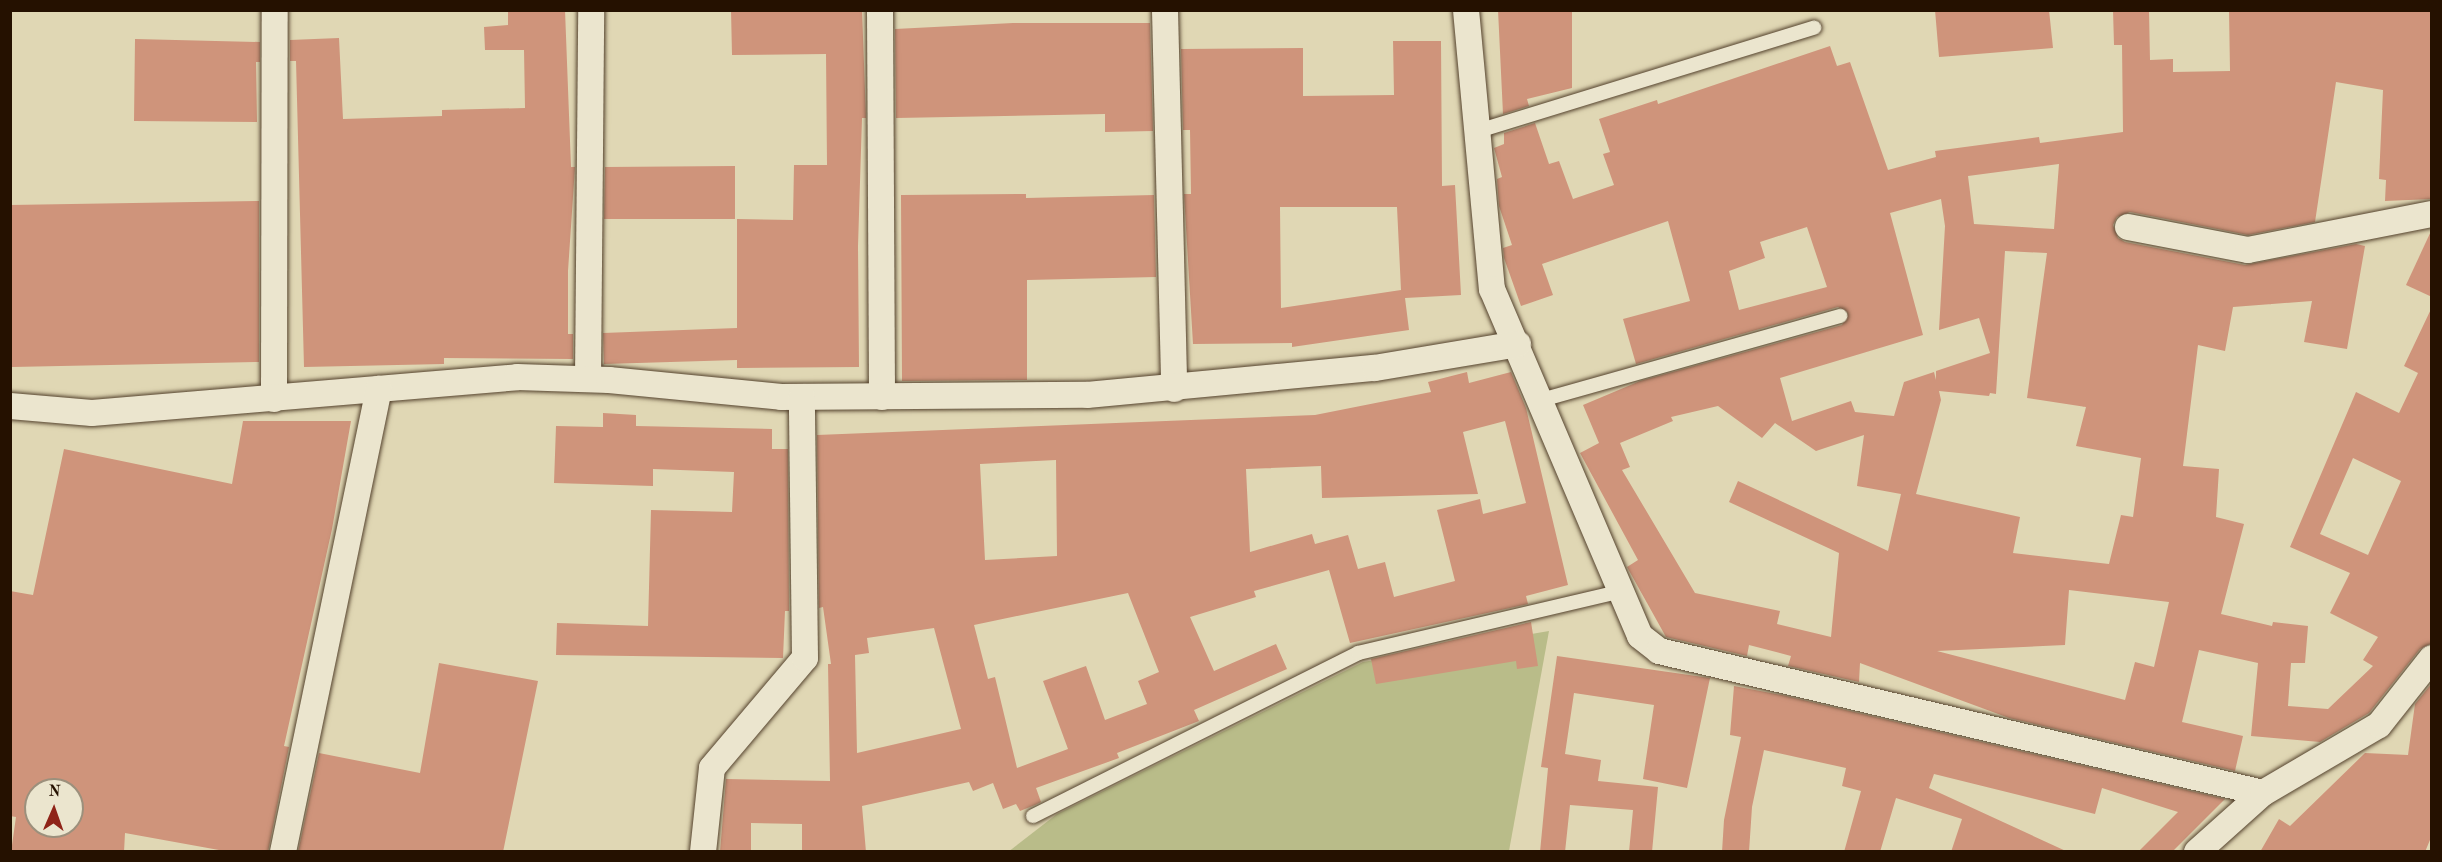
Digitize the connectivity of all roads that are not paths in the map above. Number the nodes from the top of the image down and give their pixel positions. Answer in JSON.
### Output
{"nodes":[{"id":1,"x":275,"y":10,"type":"edge"},
{"id":2,"x":591,"y":10,"type":"edge"},
{"id":3,"x":880,"y":10,"type":"edge"},
{"id":4,"x":1165,"y":10,"type":"edge"},
{"id":5,"x":1466,"y":10,"type":"edge"},
{"id":6,"x":1814,"y":28,"type":"dead end"},
{"id":7,"x":1475,"y":132,"type":"junction"},
{"id":8,"x":2432,"y":214,"type":"edge"},
{"id":9,"x":2128,"y":227,"type":"dead end"},
{"id":10,"x":1840,"y":316,"type":"dead end"},
{"id":11,"x":1518,"y":344,"type":"junction"},
{"id":12,"x":588,"y":379,"type":"junction"},
{"id":13,"x":379,"y":389,"type":"junction"},
{"id":14,"x":1174,"y":389,"type":"junction"},
{"id":15,"x":802,"y":397,"type":"junction"},
{"id":16,"x":882,"y":397,"type":"junction"},
{"id":17,"x":274,"y":399,"type":"junction"},
{"id":18,"x":1541,"y":400,"type":"junction"},
{"id":19,"x":10,"y":406,"type":"edge"},
{"id":20,"x":1622,"y":591,"type":"junction"},
{"id":21,"x":2432,"y":658,"type":"edge"},
{"id":22,"x":2262,"y":793,"type":"junction"},
{"id":23,"x":1033,"y":816,"type":"dead end"},
{"id":24,"x":283,"y":852,"type":"edge"},
{"id":25,"x":703,"y":852,"type":"edge"},
{"id":26,"x":2197,"y":852,"type":"edge"}],
"edges":[{"from":1,"to":17,"type":"street"},
{"from":2,"to":12,"type":"street"},
{"from":3,"to":16,"type":"street"},
{"from":4,"to":14,"type":"street"},
{"from":5,"to":7,"type":"street"},
{"from":6,"to":7,"type":"lane"},
{"from":7,"to":11,"type":"street"},
{"from":8,"to":9,"type":"street"},
{"from":10,"to":18,"type":"lane"},
{"from":11,"to":14,"type":"street"},
{"from":11,"to":18,"type":"street"},
{"from":12,"to":13,"type":"street"},
{"from":12,"to":15,"type":"street"},
{"from":13,"to":17,"type":"street"},
{"from":13,"to":24,"type":"street"},
{"from":14,"to":16,"type":"street"},
{"from":15,"to":16,"type":"street"},
{"from":15,"to":25,"type":"street"},
{"from":17,"to":19,"type":"street"},
{"from":18,"to":20,"type":"street"},
{"from":20,"to":22,"type":"street"},
{"from":20,"to":23,"type":"lane"},
{"from":21,"to":22,"type":"street"},
{"from":22,"to":26,"type":"street"}]}
